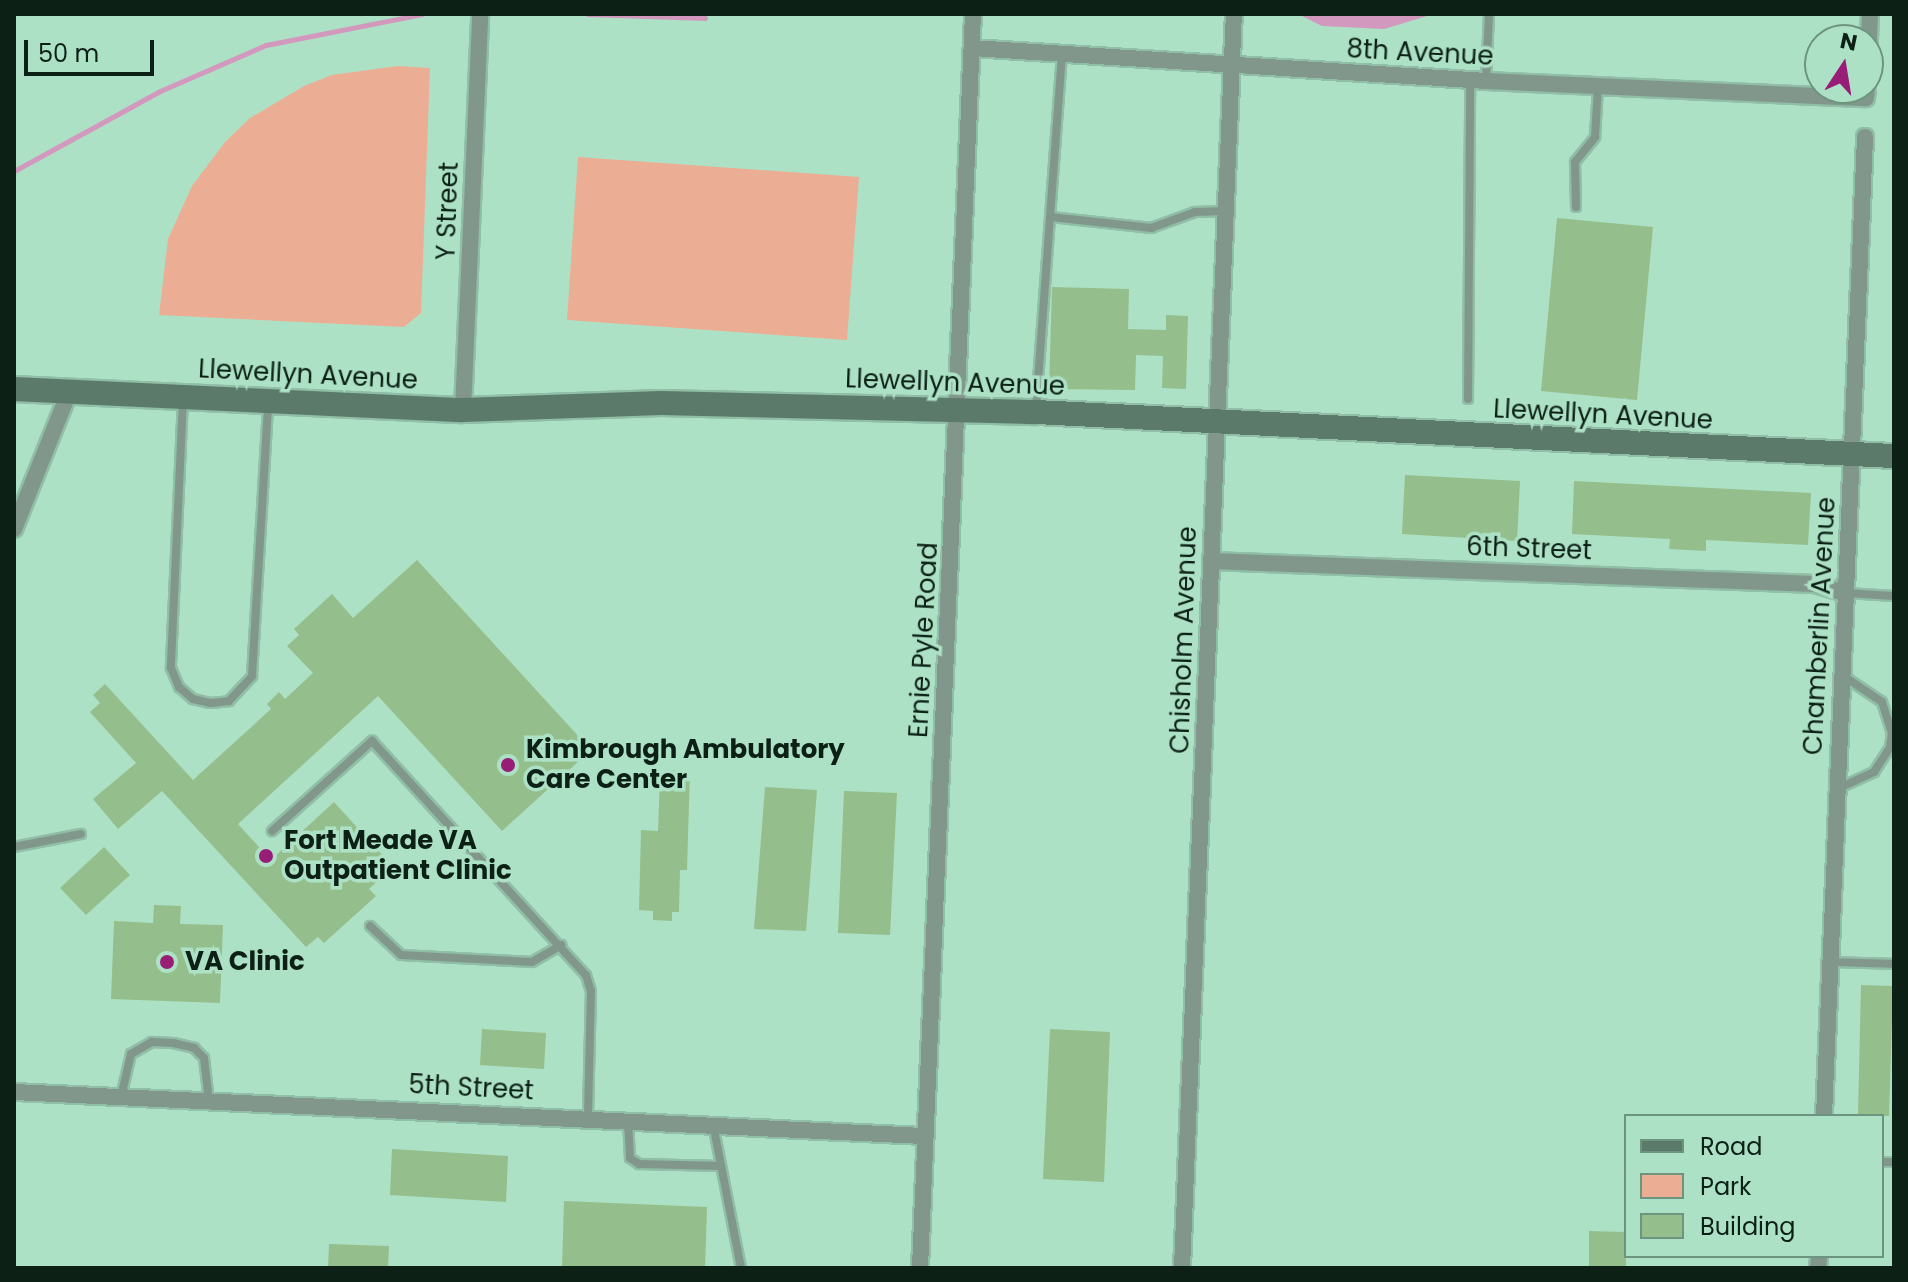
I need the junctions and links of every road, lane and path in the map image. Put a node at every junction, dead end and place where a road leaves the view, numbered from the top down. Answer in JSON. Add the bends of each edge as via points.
{"nodes":[{"id":1,"x":480,"y":14,"type":"edge"},
{"id":2,"x":973,"y":14,"type":"edge"},
{"id":3,"x":1234,"y":14,"type":"edge"},
{"id":4,"x":1489,"y":14,"type":"edge"},
{"id":5,"x":972,"y":48,"type":"junction"},
{"id":6,"x":1062,"y":55,"type":"junction"},
{"id":7,"x":1232,"y":67,"type":"junction"},
{"id":8,"x":1478,"y":81,"type":"junction"},
{"id":9,"x":1598,"y":86,"type":"junction"},
{"id":10,"x":1804,"y":91,"type":"edge"},
{"id":11,"x":1865,"y":137,"type":"dead end"},
{"id":12,"x":1576,"y":207,"type":"dead end"},
{"id":13,"x":1226,"y":211,"type":"junction"},
{"id":14,"x":1051,"y":217,"type":"junction"},
{"id":15,"x":14,"y":389,"type":"edge"},
{"id":16,"x":69,"y":392,"type":"junction"},
{"id":17,"x":183,"y":398,"type":"junction"},
{"id":18,"x":1468,"y":399,"type":"dead end"},
{"id":19,"x":268,"y":403,"type":"junction"},
{"id":20,"x":463,"y":410,"type":"junction"},
{"id":21,"x":958,"y":411,"type":"junction"},
{"id":22,"x":1036,"y":412,"type":"junction"},
{"id":23,"x":1218,"y":424,"type":"junction"},
{"id":24,"x":1852,"y":455,"type":"junction"},
{"id":25,"x":1894,"y":456,"type":"edge"},
{"id":26,"x":14,"y":529,"type":"edge"},
{"id":27,"x":1211,"y":561,"type":"junction"},
{"id":28,"x":1845,"y":593,"type":"junction"},
{"id":29,"x":1894,"y":596,"type":"edge"},
{"id":30,"x":1841,"y":674,"type":"junction"},
{"id":31,"x":1837,"y":790,"type":"junction"},
{"id":32,"x":272,"y":831,"type":"dead end"},
{"id":33,"x":81,"y":834,"type":"dead end"},
{"id":34,"x":14,"y":847,"type":"edge"},
{"id":35,"x":370,"y":926,"type":"dead end"},
{"id":36,"x":561,"y":945,"type":"junction"},
{"id":37,"x":1830,"y":962,"type":"junction"},
{"id":38,"x":1894,"y":964,"type":"edge"},
{"id":39,"x":14,"y":1092,"type":"edge"},
{"id":40,"x":121,"y":1097,"type":"junction"},
{"id":41,"x":209,"y":1101,"type":"junction"},
{"id":42,"x":1824,"y":1114,"type":"edge"},
{"id":43,"x":588,"y":1117,"type":"junction"},
{"id":44,"x":628,"y":1120,"type":"junction"},
{"id":45,"x":713,"y":1124,"type":"junction"},
{"id":46,"x":925,"y":1136,"type":"junction"},
{"id":47,"x":721,"y":1166,"type":"junction"},
{"id":48,"x":741,"y":1268,"type":"edge"},
{"id":49,"x":920,"y":1268,"type":"edge"},
{"id":50,"x":1182,"y":1268,"type":"edge"}],
"edges":[{"from":1,"to":20,"type":"street","name":"Y Street"},
{"from":2,"to":5,"type":"street","name":"Ernie Pyle Road"},
{"from":3,"to":7,"type":"street","name":"Chisholm Avenue"},
{"from":4,"to":8,"type":"lane"},
{"from":5,"to":6,"type":"street","name":"8th Avenue"},
{"from":5,"to":21,"type":"street","name":"Ernie Pyle Road"},
{"from":6,"to":7,"type":"street","name":"8th Avenue"},
{"from":6,"to":14,"type":"lane"},
{"from":7,"to":8,"type":"street","name":"8th Avenue"},
{"from":7,"to":13,"type":"street","name":"Chisholm Avenue"},
{"from":8,"to":9,"type":"street","name":"8th Avenue"},
{"from":8,"to":18,"type":"lane"},
{"from":9,"to":10,"type":"street","name":"8th Avenue"},
{"from":9,"to":12,"type":"lane","via":[[1595,137],[1575,162]]},
{"from":11,"to":24,"type":"street","name":"Chamberlin Avenue"},
{"from":13,"to":14,"type":"lane","via":[[1195,212],[1151,228]]},
{"from":13,"to":23,"type":"street","name":"Chisholm Avenue"},
{"from":14,"to":22,"type":"lane"},
{"from":15,"to":16,"type":"street","name":"Llewellyn Avenue"},
{"from":16,"to":17,"type":"street","name":"Llewellyn Avenue"},
{"from":16,"to":26,"type":"street"},
{"from":17,"to":19,"type":"street","name":"Llewellyn Avenue"},
{"from":17,"to":19,"type":"lane","via":[[171,668],[179,687],[193,699],[211,703],[229,701],[252,676]]},
{"from":19,"to":20,"type":"street","name":"Llewellyn Avenue"},
{"from":20,"to":21,"type":"street","name":"Llewellyn Avenue","via":[[675,403]]},
{"from":21,"to":22,"type":"street","name":"Llewellyn Avenue"},
{"from":21,"to":46,"type":"street","name":"Ernie Pyle Road"},
{"from":22,"to":23,"type":"street","name":"Llewellyn Avenue"},
{"from":23,"to":24,"type":"street","name":"Llewellyn Avenue"},
{"from":23,"to":27,"type":"street","name":"Chisholm Avenue"},
{"from":24,"to":25,"type":"street","name":"Llewellyn Avenue"},
{"from":24,"to":28,"type":"street","name":"Chamberlin Avenue"},
{"from":27,"to":28,"type":"street","name":"6th Street","via":[[1815,584]]},
{"from":27,"to":50,"type":"street","name":"Chisholm Avenue"},
{"from":28,"to":29,"type":"lane"},
{"from":28,"to":30,"type":"street","name":"Chamberlin Avenue"},
{"from":30,"to":31,"type":"street","name":"Chamberlin Avenue"},
{"from":30,"to":31,"type":"lane","via":[[1882,702],[1892,733],[1890,747],[1874,772]]},
{"from":31,"to":37,"type":"street","name":"Chamberlin Avenue"},
{"from":32,"to":36,"type":"lane","via":[[372,741]]},
{"from":33,"to":34,"type":"lane"},
{"from":35,"to":36,"type":"lane","via":[[401,955],[532,962]]},
{"from":36,"to":43,"type":"lane","via":[[586,975],[591,991]]},
{"from":37,"to":38,"type":"lane"},
{"from":37,"to":42,"type":"street","name":"Chamberlin Avenue"},
{"from":39,"to":40,"type":"street","name":"5th Street"},
{"from":40,"to":41,"type":"street","name":"5th Street"},
{"from":40,"to":41,"type":"lane","via":[[131,1054],[152,1042],[194,1048],[204,1058]]},
{"from":41,"to":43,"type":"street","name":"5th Street"},
{"from":43,"to":44,"type":"street","name":"5th Street"},
{"from":44,"to":45,"type":"street","name":"5th Street"},
{"from":44,"to":47,"type":"lane","via":[[630,1158],[639,1164]]},
{"from":45,"to":46,"type":"street","name":"5th Street"},
{"from":45,"to":47,"type":"lane"},
{"from":46,"to":49,"type":"street","name":"Ernie Pyle Road"},
{"from":47,"to":48,"type":"lane"}]}
